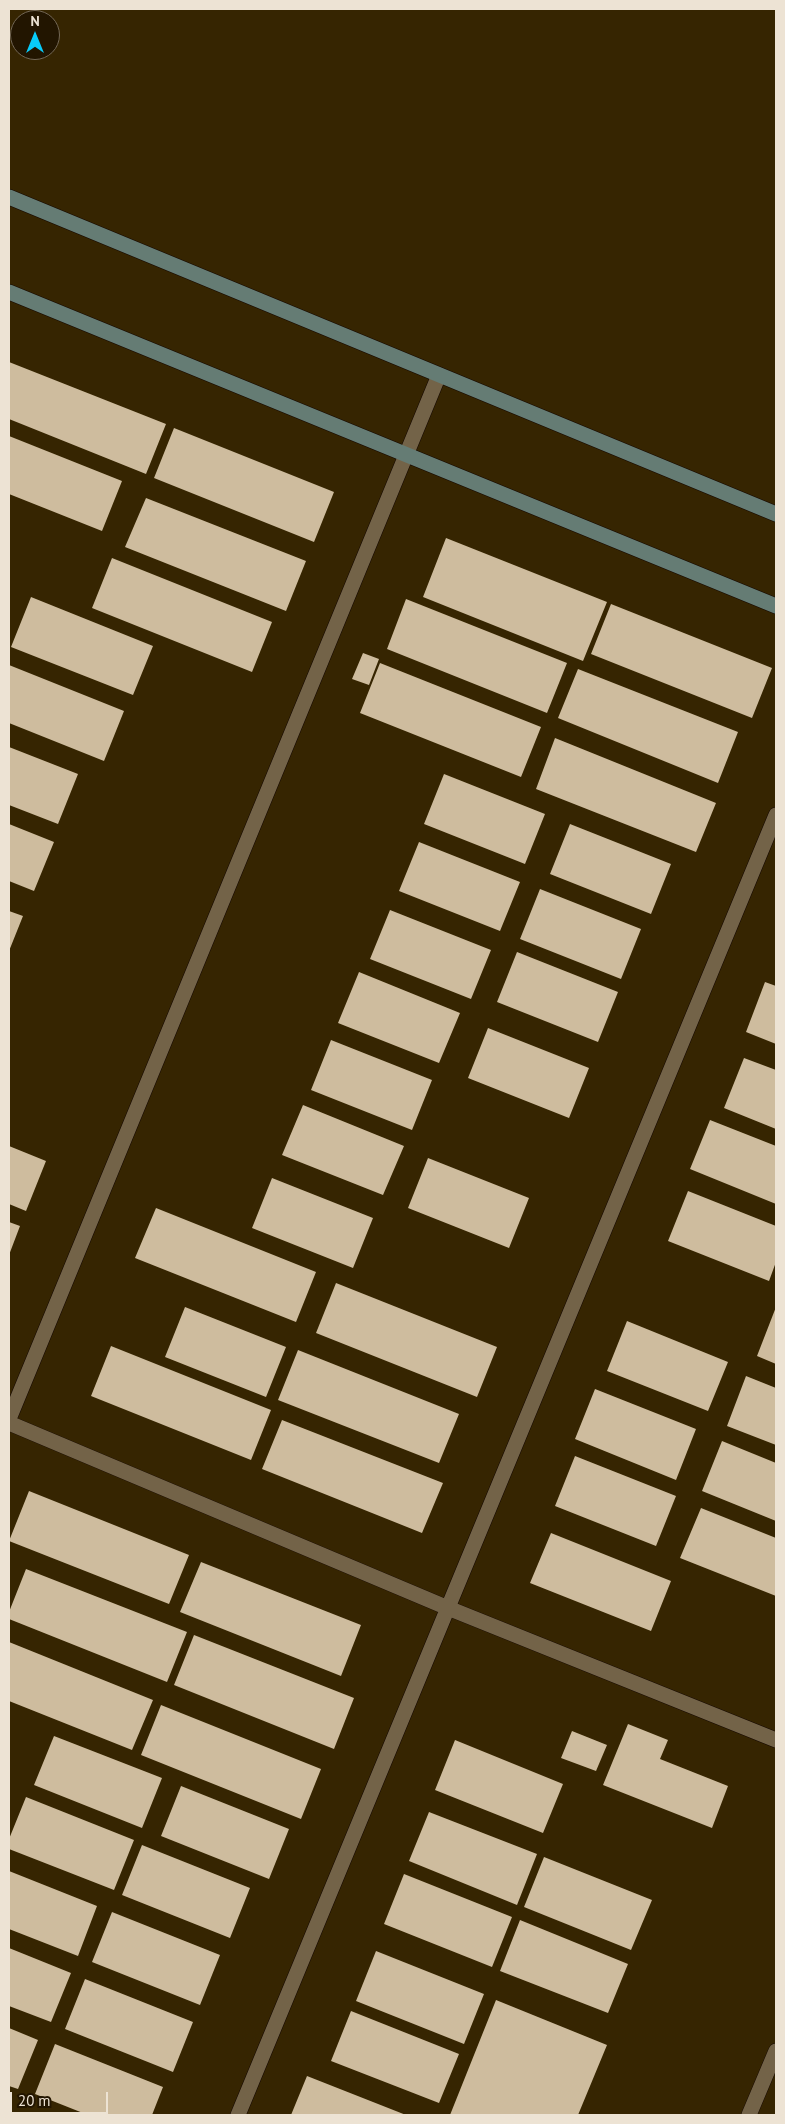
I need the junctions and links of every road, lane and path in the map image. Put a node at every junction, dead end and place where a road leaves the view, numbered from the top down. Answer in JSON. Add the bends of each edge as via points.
{"nodes":[{"id":1,"x":9,"y":197,"type":"edge"},
{"id":2,"x":9,"y":292,"type":"edge"},
{"id":3,"x":440,"y":375,"type":"junction"},
{"id":4,"x":407,"y":454,"type":"junction"},
{"id":5,"x":776,"y":514,"type":"edge"},
{"id":6,"x":776,"y":606,"type":"edge"},
{"id":7,"x":776,"y":815,"type":"edge"},
{"id":8,"x":9,"y":1419,"type":"edge"},
{"id":9,"x":9,"y":1423,"type":"edge"},
{"id":10,"x":448,"y":1608,"type":"junction"},
{"id":11,"x":776,"y":1740,"type":"edge"},
{"id":12,"x":776,"y":2051,"type":"edge"},
{"id":13,"x":238,"y":2115,"type":"edge"},
{"id":14,"x":749,"y":2115,"type":"edge"}],
"edges":[{"from":1,"to":3,"type":"street"},
{"from":2,"to":4,"type":"street"},
{"from":3,"to":4,"type":"lane"},
{"from":3,"to":5,"type":"street"},
{"from":4,"to":6,"type":"street"},
{"from":4,"to":8,"type":"lane"},
{"from":7,"to":10,"type":"lane"},
{"from":9,"to":10,"type":"lane"},
{"from":10,"to":11,"type":"lane"},
{"from":10,"to":13,"type":"lane"},
{"from":12,"to":14,"type":"lane"}]}
